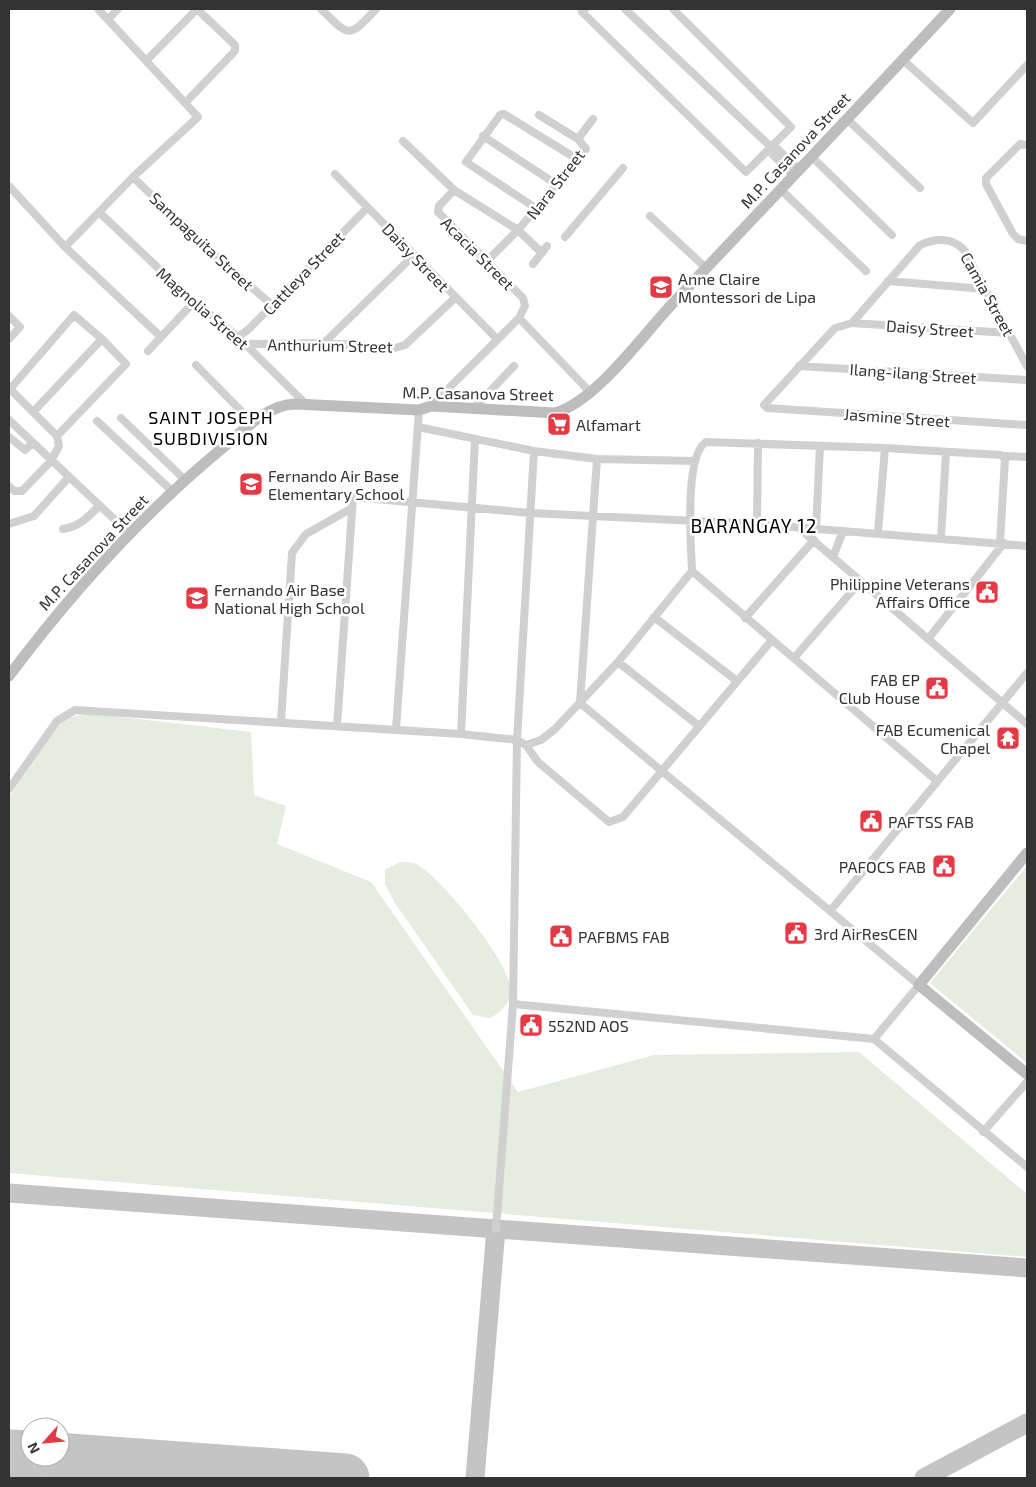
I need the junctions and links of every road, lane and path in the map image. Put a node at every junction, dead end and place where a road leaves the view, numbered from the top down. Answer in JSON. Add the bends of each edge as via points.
{"nodes":[{"id":1,"x":98,"y":9,"type":"edge"},
{"id":2,"x":118,"y":9,"type":"edge"},
{"id":3,"x":321,"y":9,"type":"edge"},
{"id":4,"x":376,"y":9,"type":"edge"},
{"id":5,"x":585,"y":9,"type":"edge"},
{"id":6,"x":625,"y":9,"type":"edge"},
{"id":7,"x":673,"y":9,"type":"edge"},
{"id":8,"x":950,"y":9,"type":"edge"},
{"id":9,"x":108,"y":19,"type":"junction"},
{"id":10,"x":147,"y":60,"type":"junction"},
{"id":11,"x":902,"y":60,"type":"junction"},
{"id":12,"x":1027,"y":65,"type":"edge"},
{"id":13,"x":186,"y":102,"type":"junction"},
{"id":14,"x":539,"y":115,"type":"dead end"},
{"id":15,"x":593,"y":119,"type":"dead end"},
{"id":16,"x":847,"y":119,"type":"junction"},
{"id":17,"x":483,"y":136,"type":"junction"},
{"id":18,"x":578,"y":139,"type":"junction"},
{"id":19,"x":403,"y":141,"type":"dead end"},
{"id":20,"x":1027,"y":145,"type":"edge"},
{"id":21,"x":771,"y":148,"type":"junction"},
{"id":22,"x":811,"y":156,"type":"junction"},
{"id":23,"x":578,"y":159,"type":"junction"},
{"id":24,"x":623,"y":168,"type":"dead end"},
{"id":25,"x":796,"y":172,"type":"junction"},
{"id":26,"x":335,"y":174,"type":"dead end"},
{"id":27,"x":133,"y":177,"type":"junction"},
{"id":28,"x":556,"y":184,"type":"junction"},
{"id":29,"x":9,"y":186,"type":"edge"},
{"id":30,"x":920,"y":188,"type":"dead end"},
{"id":31,"x":780,"y":189,"type":"junction"},
{"id":32,"x":454,"y":190,"type":"junction"},
{"id":33,"x":367,"y":208,"type":"junction"},
{"id":34,"x":537,"y":209,"type":"junction"},
{"id":35,"x":99,"y":212,"type":"junction"},
{"id":36,"x":650,"y":216,"type":"dead end"},
{"id":37,"x":518,"y":230,"type":"junction"},
{"id":38,"x":892,"y":235,"type":"dead end"},
{"id":39,"x":565,"y":237,"type":"dead end"},
{"id":40,"x":1027,"y":241,"type":"edge"},
{"id":41,"x":64,"y":247,"type":"junction"},
{"id":42,"x":414,"y":255,"type":"junction"},
{"id":43,"x":487,"y":261,"type":"junction"},
{"id":44,"x":533,"y":264,"type":"dead end"},
{"id":45,"x":706,"y":268,"type":"junction"},
{"id":46,"x":866,"y":271,"type":"dead end"},
{"id":47,"x":888,"y":281,"type":"junction"},
{"id":48,"x":985,"y":289,"type":"junction"},
{"id":49,"x":456,"y":298,"type":"junction"},
{"id":50,"x":194,"y":302,"type":"junction"},
{"id":51,"x":272,"y":305,"type":"junction"},
{"id":52,"x":9,"y":316,"type":"edge"},
{"id":53,"x":519,"y":318,"type":"junction"},
{"id":54,"x":852,"y":323,"type":"junction"},
{"id":55,"x":1009,"y":333,"type":"junction"},
{"id":56,"x":161,"y":337,"type":"junction"},
{"id":57,"x":238,"y":337,"type":"junction"},
{"id":58,"x":9,"y":339,"type":"edge"},
{"id":59,"x":102,"y":339,"type":"junction"},
{"id":60,"x":497,"y":340,"type":"junction"},
{"id":61,"x":324,"y":343,"type":"junction"},
{"id":62,"x":245,"y":344,"type":"junction"},
{"id":63,"x":148,"y":351,"type":"dead end"},
{"id":64,"x":196,"y":365,"type":"dead end"},
{"id":65,"x":514,"y":366,"type":"dead end"},
{"id":66,"x":799,"y":366,"type":"junction"},
{"id":67,"x":1027,"y":366,"type":"edge"},
{"id":68,"x":1027,"y":380,"type":"edge"},
{"id":69,"x":591,"y":393,"type":"junction"},
{"id":70,"x":307,"y":405,"type":"junction"},
{"id":71,"x":431,"y":406,"type":"junction"},
{"id":72,"x":473,"y":409,"type":"junction"},
{"id":73,"x":419,"y":410,"type":"junction"},
{"id":74,"x":33,"y":412,"type":"junction"},
{"id":75,"x":121,"y":418,"type":"dead end"},
{"id":76,"x":9,"y":420,"type":"edge"},
{"id":77,"x":97,"y":421,"type":"dead end"},
{"id":78,"x":253,"y":423,"type":"junction"},
{"id":79,"x":1027,"y":425,"type":"edge"},
{"id":80,"x":418,"y":427,"type":"junction"},
{"id":81,"x":57,"y":436,"type":"junction"},
{"id":82,"x":9,"y":438,"type":"edge"},
{"id":83,"x":475,"y":440,"type":"junction"},
{"id":84,"x":33,"y":443,"type":"junction"},
{"id":85,"x":758,"y":443,"type":"junction"},
{"id":86,"x":820,"y":446,"type":"junction"},
{"id":87,"x":885,"y":448,"type":"junction"},
{"id":88,"x":534,"y":451,"type":"junction"},
{"id":89,"x":946,"y":452,"type":"junction"},
{"id":90,"x":1004,"y":456,"type":"junction"},
{"id":91,"x":1027,"y":457,"type":"edge"},
{"id":92,"x":597,"y":459,"type":"junction"},
{"id":93,"x":51,"y":461,"type":"junction"},
{"id":94,"x":694,"y":461,"type":"junction"},
{"id":95,"x":68,"y":478,"type":"junction"},
{"id":96,"x":184,"y":479,"type":"junction"},
{"id":97,"x":9,"y":486,"type":"edge"},
{"id":98,"x":172,"y":491,"type":"junction"},
{"id":99,"x":413,"y":503,"type":"junction"},
{"id":100,"x":99,"y":506,"type":"junction"},
{"id":101,"x":352,"y":508,"type":"junction"},
{"id":102,"x":473,"y":508,"type":"junction"},
{"id":103,"x":531,"y":513,"type":"junction"},
{"id":104,"x":592,"y":517,"type":"junction"},
{"id":105,"x":690,"y":522,"type":"junction"},
{"id":106,"x":9,"y":524,"type":"edge"},
{"id":107,"x":756,"y":524,"type":"junction"},
{"id":108,"x":63,"y":529,"type":"dead end"},
{"id":109,"x":800,"y":529,"type":"junction"},
{"id":110,"x":816,"y":530,"type":"junction"},
{"id":111,"x":843,"y":531,"type":"junction"},
{"id":112,"x":878,"y":532,"type":"junction"},
{"id":113,"x":130,"y":534,"type":"junction"},
{"id":114,"x":941,"y":538,"type":"junction"},
{"id":115,"x":814,"y":540,"type":"junction"},
{"id":116,"x":1002,"y":542,"type":"junction"},
{"id":117,"x":1027,"y":546,"type":"edge"},
{"id":118,"x":833,"y":557,"type":"junction"},
{"id":119,"x":692,"y":571,"type":"junction"},
{"id":120,"x":860,"y":582,"type":"junction"},
{"id":121,"x":654,"y":617,"type":"junction"},
{"id":122,"x":745,"y":618,"type":"junction"},
{"id":123,"x":928,"y":638,"type":"junction"},
{"id":124,"x":772,"y":640,"type":"junction"},
{"id":125,"x":794,"y":658,"type":"junction"},
{"id":126,"x":618,"y":662,"type":"junction"},
{"id":127,"x":1027,"y":673,"type":"edge"},
{"id":128,"x":9,"y":676,"type":"edge"},
{"id":129,"x":737,"y":681,"type":"junction"},
{"id":130,"x":1002,"y":702,"type":"junction"},
{"id":131,"x":580,"y":703,"type":"junction"},
{"id":132,"x":281,"y":722,"type":"junction"},
{"id":133,"x":1027,"y":724,"type":"edge"},
{"id":134,"x":337,"y":726,"type":"junction"},
{"id":135,"x":698,"y":726,"type":"junction"},
{"id":136,"x":396,"y":730,"type":"junction"},
{"id":137,"x":461,"y":734,"type":"junction"},
{"id":138,"x":517,"y":740,"type":"junction"},
{"id":139,"x":526,"y":745,"type":"junction"},
{"id":140,"x":661,"y":770,"type":"junction"},
{"id":141,"x":937,"y":781,"type":"junction"},
{"id":142,"x":9,"y":789,"type":"edge"},
{"id":143,"x":1027,"y":853,"type":"edge"},
{"id":144,"x":831,"y":910,"type":"junction"},
{"id":145,"x":919,"y":984,"type":"junction"},
{"id":146,"x":513,"y":1004,"type":"junction"},
{"id":147,"x":874,"y":1039,"type":"junction"},
{"id":148,"x":1027,"y":1074,"type":"edge"},
{"id":149,"x":1027,"y":1082,"type":"edge"},
{"id":150,"x":983,"y":1132,"type":"junction"},
{"id":151,"x":1027,"y":1167,"type":"edge"},
{"id":152,"x":496,"y":1229,"type":"dead end"}],
"edges":[{"from":1,"to":9,"type":"street"},
{"from":2,"to":9,"type":"street"},
{"from":3,"to":4,"type":"street","via":[[344,31],[350,32]]},
{"from":5,"to":21,"type":"street","via":[[582,12],[746,172]]},
{"from":6,"to":21,"type":"street"},
{"from":7,"to":21,"type":"street","via":[[791,127]]},
{"from":8,"to":11,"type":"street","name":"M.P. Casanova Street"},
{"from":9,"to":10,"type":"street"},
{"from":10,"to":13,"type":"street"},
{"from":10,"to":13,"type":"street","via":[[197,9],[235,44],[235,51]]},
{"from":11,"to":12,"type":"street","via":[[973,123]]},
{"from":11,"to":16,"type":"street","name":"M.P. Casanova Street"},
{"from":13,"to":27,"type":"street","via":[[196,114],[196,120]]},
{"from":14,"to":18,"type":"street","name":"Nara Street"},
{"from":15,"to":18,"type":"street"},
{"from":16,"to":22,"type":"street","name":"M.P. Casanova Street"},
{"from":16,"to":30,"type":"street"},
{"from":17,"to":23,"type":"street","via":[[502,114]]},
{"from":17,"to":28,"type":"street"},
{"from":17,"to":34,"type":"street","via":[[466,162]]},
{"from":18,"to":23,"type":"street","name":"Nara Street","via":[[586,149]]},
{"from":19,"to":32,"type":"street"},
{"from":20,"to":40,"type":"street","via":[[1020,144],[986,178],[986,184],[1013,234]]},
{"from":21,"to":25,"type":"street"},
{"from":22,"to":25,"type":"street","name":"M.P. Casanova Street"},
{"from":22,"to":38,"type":"street"},
{"from":23,"to":28,"type":"street","name":"Nara Street"},
{"from":24,"to":39,"type":"street"},
{"from":25,"to":31,"type":"street","name":"M.P. Casanova Street"},
{"from":26,"to":33,"type":"street","name":"Daisy Street"},
{"from":27,"to":35,"type":"street"},
{"from":27,"to":51,"type":"street","name":"Sampaguita Street"},
{"from":28,"to":34,"type":"street","name":"Nara Street"},
{"from":29,"to":41,"type":"street"},
{"from":31,"to":45,"type":"street","name":"M.P. Casanova Street"},
{"from":31,"to":46,"type":"street"},
{"from":32,"to":37,"type":"street"},
{"from":32,"to":43,"type":"street","name":"Acacia Street","via":[[437,209],[438,212]]},
{"from":33,"to":42,"type":"street","name":"Daisy Street"},
{"from":33,"to":51,"type":"street","name":"Cattleya Street"},
{"from":34,"to":37,"type":"street","name":"Nara Street"},
{"from":35,"to":41,"type":"street"},
{"from":35,"to":50,"type":"street","name":"Magnolia Street"},
{"from":36,"to":45,"type":"street"},
{"from":37,"to":43,"type":"street","name":"Nara Street"},
{"from":37,"to":44,"type":"street","via":[[545,249]]},
{"from":41,"to":56,"type":"street"},
{"from":42,"to":49,"type":"street","name":"Daisy Street"},
{"from":42,"to":61,"type":"street"},
{"from":43,"to":53,"type":"street","name":"Acacia Street","via":[[523,298],[525,306]]},
{"from":45,"to":69,"type":"street","name":"M.P. Casanova Street"},
{"from":47,"to":48,"type":"street"},
{"from":47,"to":48,"type":"street","name":"Camia Street","via":[[920,245],[930,240],[949,240],[964,250]]},
{"from":47,"to":54,"type":"street","name":"Camia Street"},
{"from":48,"to":55,"type":"street","name":"Camia Street"},
{"from":49,"to":60,"type":"street","name":"Daisy Street"},
{"from":49,"to":61,"type":"street","name":"Anthurium Street","via":[[405,345],[395,348]]},
{"from":50,"to":56,"type":"street"},
{"from":50,"to":57,"type":"street","name":"Magnolia Street"},
{"from":51,"to":57,"type":"street","name":"Cattleya Street"},
{"from":52,"to":58,"type":"street","via":[[20,327]]},
{"from":53,"to":60,"type":"street"},
{"from":53,"to":69,"type":"street"},
{"from":54,"to":55,"type":"street","name":"Daisy Street"},
{"from":54,"to":66,"type":"street","via":[[835,328]]},
{"from":55,"to":67,"type":"street","name":"Camia Street"},
{"from":56,"to":63,"type":"street"},
{"from":57,"to":62,"type":"street","name":"Magnolia Street"},
{"from":59,"to":74,"type":"street"},
{"from":59,"to":74,"type":"street","via":[[73,316],[10,389]]},
{"from":59,"to":81,"type":"street","via":[[126,364]]},
{"from":60,"to":71,"type":"street"},
{"from":61,"to":62,"type":"street","name":"Anthurium Street"},
{"from":62,"to":70,"type":"street","name":"Magnolia Street"},
{"from":64,"to":78,"type":"street"},
{"from":65,"to":72,"type":"street"},
{"from":66,"to":68,"type":"street","name":"Ilang-ilang Street"},
{"from":66,"to":79,"type":"street","name":"Jasmine Street","via":[[764,402],[767,408]]},
{"from":69,"to":72,"type":"street","name":"M.P. Casanova Street","via":[[565,410],[555,412]]},
{"from":70,"to":73,"type":"street","name":"M.P. Casanova Street"},
{"from":70,"to":78,"type":"street","name":"M.P. Casanova Street","via":[[284,404]]},
{"from":71,"to":72,"type":"street","name":"M.P. Casanova Street"},
{"from":71,"to":73,"type":"street","name":"M.P. Casanova Street"},
{"from":73,"to":80,"type":"street"},
{"from":74,"to":81,"type":"street"},
{"from":75,"to":96,"type":"street"},
{"from":76,"to":84,"type":"street"},
{"from":77,"to":98,"type":"street"},
{"from":78,"to":96,"type":"street","name":"M.P. Casanova Street"},
{"from":80,"to":83,"type":"street"},
{"from":80,"to":99,"type":"street"},
{"from":81,"to":93,"type":"street","via":[[59,446]]},
{"from":82,"to":84,"type":"street","via":[[25,450]]},
{"from":83,"to":88,"type":"street"},
{"from":83,"to":102,"type":"street"},
{"from":84,"to":93,"type":"street"},
{"from":85,"to":86,"type":"street"},
{"from":85,"to":94,"type":"street","via":[[706,442]]},
{"from":85,"to":107,"type":"street"},
{"from":86,"to":87,"type":"street"},
{"from":86,"to":110,"type":"street"},
{"from":87,"to":89,"type":"street"},
{"from":87,"to":112,"type":"street"},
{"from":88,"to":92,"type":"street"},
{"from":88,"to":103,"type":"street"},
{"from":89,"to":90,"type":"street"},
{"from":89,"to":114,"type":"street"},
{"from":90,"to":91,"type":"street"},
{"from":90,"to":116,"type":"street"},
{"from":92,"to":94,"type":"street"},
{"from":92,"to":104,"type":"street"},
{"from":93,"to":95,"type":"street"},
{"from":93,"to":97,"type":"street","via":[[22,491],[14,491]]},
{"from":94,"to":105,"type":"street"},
{"from":95,"to":100,"type":"street"},
{"from":95,"to":106,"type":"street","via":[[34,516]]},
{"from":96,"to":98,"type":"street","name":"M.P. Casanova Street"},
{"from":98,"to":113,"type":"street","name":"M.P. Casanova Street"},
{"from":99,"to":101,"type":"street","via":[[353,497]]},
{"from":99,"to":102,"type":"street"},
{"from":99,"to":136,"type":"street"},
{"from":100,"to":108,"type":"street","via":[[83,522]]},
{"from":100,"to":113,"type":"street"},
{"from":101,"to":132,"type":"street","via":[[306,534],[292,553]]},
{"from":101,"to":134,"type":"street"},
{"from":102,"to":103,"type":"street"},
{"from":102,"to":137,"type":"street"},
{"from":103,"to":104,"type":"street"},
{"from":103,"to":138,"type":"street"},
{"from":104,"to":105,"type":"street"},
{"from":104,"to":131,"type":"street"},
{"from":105,"to":107,"type":"street"},
{"from":105,"to":119,"type":"street"},
{"from":107,"to":109,"type":"street"},
{"from":109,"to":110,"type":"street"},
{"from":109,"to":115,"type":"street"},
{"from":110,"to":111,"type":"street"},
{"from":111,"to":112,"type":"street"},
{"from":111,"to":118,"type":"street"},
{"from":112,"to":114,"type":"street"},
{"from":113,"to":128,"type":"street","name":"M.P. Casanova Street","via":[[79,588]]},
{"from":114,"to":116,"type":"street"},
{"from":115,"to":118,"type":"street"},
{"from":115,"to":122,"type":"street"},
{"from":116,"to":117,"type":"street"},
{"from":116,"to":123,"type":"street"},
{"from":118,"to":120,"type":"street"},
{"from":119,"to":121,"type":"street"},
{"from":119,"to":122,"type":"street"},
{"from":120,"to":123,"type":"street"},
{"from":120,"to":125,"type":"street"},
{"from":121,"to":126,"type":"street"},
{"from":121,"to":129,"type":"street"},
{"from":122,"to":124,"type":"street"},
{"from":123,"to":130,"type":"street"},
{"from":124,"to":125,"type":"street"},
{"from":124,"to":129,"type":"street"},
{"from":125,"to":141,"type":"street"},
{"from":126,"to":131,"type":"street"},
{"from":126,"to":135,"type":"street"},
{"from":127,"to":130,"type":"street"},
{"from":129,"to":135,"type":"street"},
{"from":130,"to":133,"type":"street"},
{"from":130,"to":141,"type":"street"},
{"from":131,"to":139,"type":"street","via":[[541,740]]},
{"from":131,"to":140,"type":"street"},
{"from":132,"to":134,"type":"street"},
{"from":132,"to":142,"type":"street","via":[[75,710],[58,721]]},
{"from":134,"to":136,"type":"street"},
{"from":135,"to":140,"type":"street"},
{"from":136,"to":137,"type":"street"},
{"from":137,"to":138,"type":"street"},
{"from":138,"to":139,"type":"street"},
{"from":138,"to":146,"type":"street"},
{"from":139,"to":140,"type":"street","via":[[538,762],[609,822],[623,817]]},
{"from":140,"to":144,"type":"street"},
{"from":141,"to":144,"type":"street"},
{"from":143,"to":145,"type":"street"},
{"from":144,"to":145,"type":"street"},
{"from":145,"to":147,"type":"street"},
{"from":145,"to":148,"type":"street"},
{"from":146,"to":147,"type":"street"},
{"from":146,"to":152,"type":"street"},
{"from":147,"to":150,"type":"street"},
{"from":149,"to":150,"type":"street"},
{"from":150,"to":151,"type":"street"}]}
